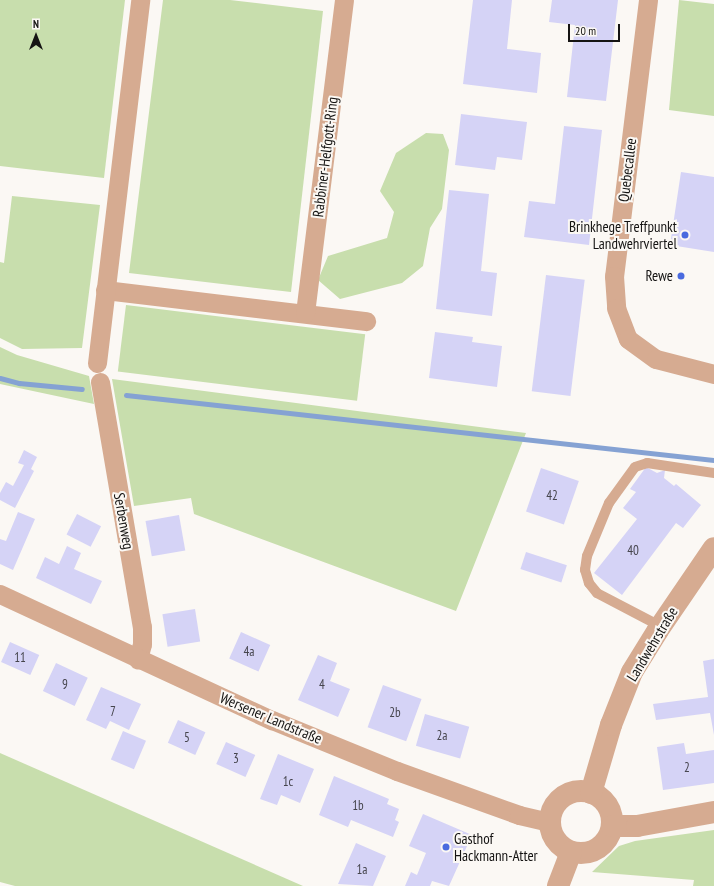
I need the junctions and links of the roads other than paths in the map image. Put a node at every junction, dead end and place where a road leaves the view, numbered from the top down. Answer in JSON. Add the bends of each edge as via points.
{"nodes":[{"id":1,"x":140,"y":0,"type":"edge"},
{"id":2,"x":344,"y":0,"type":"edge"},
{"id":3,"x":648,"y":0,"type":"edge"},
{"id":4,"x":105,"y":290,"type":"junction"},
{"id":5,"x":305,"y":313,"type":"junction"},
{"id":6,"x":366,"y":321,"type":"dead end"},
{"id":7,"x":97,"y":363,"type":"dead end"},
{"id":8,"x":714,"y":374,"type":"edge"},
{"id":9,"x":100,"y":382,"type":"dead end"},
{"id":10,"x":714,"y":473,"type":"edge"},
{"id":11,"x":714,"y":548,"type":"edge"},
{"id":12,"x":0,"y":594,"type":"edge"},
{"id":13,"x":660,"y":626,"type":"junction"},
{"id":14,"x":138,"y":659,"type":"junction"},
{"id":15,"x":591,"y":793,"type":"junction"},
{"id":16,"x":714,"y":812,"type":"edge"},
{"id":17,"x":550,"y":822,"type":"junction"},
{"id":18,"x":612,"y":826,"type":"junction"},
{"id":19,"x":571,"y":852,"type":"junction"},
{"id":20,"x":558,"y":886,"type":"edge"}],
"edges":[{"from":1,"to":4,"type":"street"},
{"from":2,"to":5,"type":"street","name":"Rabbiner-Helfgott-Ring"},
{"from":3,"to":8,"type":"street","name":"Quebecallee","via":[[614,276],[616,308],[628,339],[656,359]]},
{"from":4,"to":5,"type":"street"},
{"from":4,"to":7,"type":"street"},
{"from":5,"to":6,"type":"street"},
{"from":9,"to":14,"type":"street","name":"Serbenweg","via":[[142,627],[142,644]]},
{"from":10,"to":13,"type":"lane","via":[[647,462],[635,467],[609,503],[587,556],[585,570],[589,583],[597,593]]},
{"from":11,"to":13,"type":"street","name":"Landwehrstraße"},
{"from":12,"to":14,"type":"street","name":"Wersener Landstraße"},
{"from":13,"to":15,"type":"street","name":"Landwehrstraße","via":[[632,672],[611,725]]},
{"from":14,"to":17,"type":"street","name":"Wersener Landstraße","via":[[272,720],[397,771],[519,815]]},
{"from":15,"to":17,"type":"street","via":[[581,792],[563,797],[552,812]]},
{"from":15,"to":18,"type":"street","via":[[605,803]]},
{"from":16,"to":18,"type":"street","via":[[637,826]]},
{"from":17,"to":19,"type":"street","via":[[558,843]]},
{"from":18,"to":19,"type":"street","via":[[598,848],[589,852]]},
{"from":19,"to":20,"type":"street"}]}
